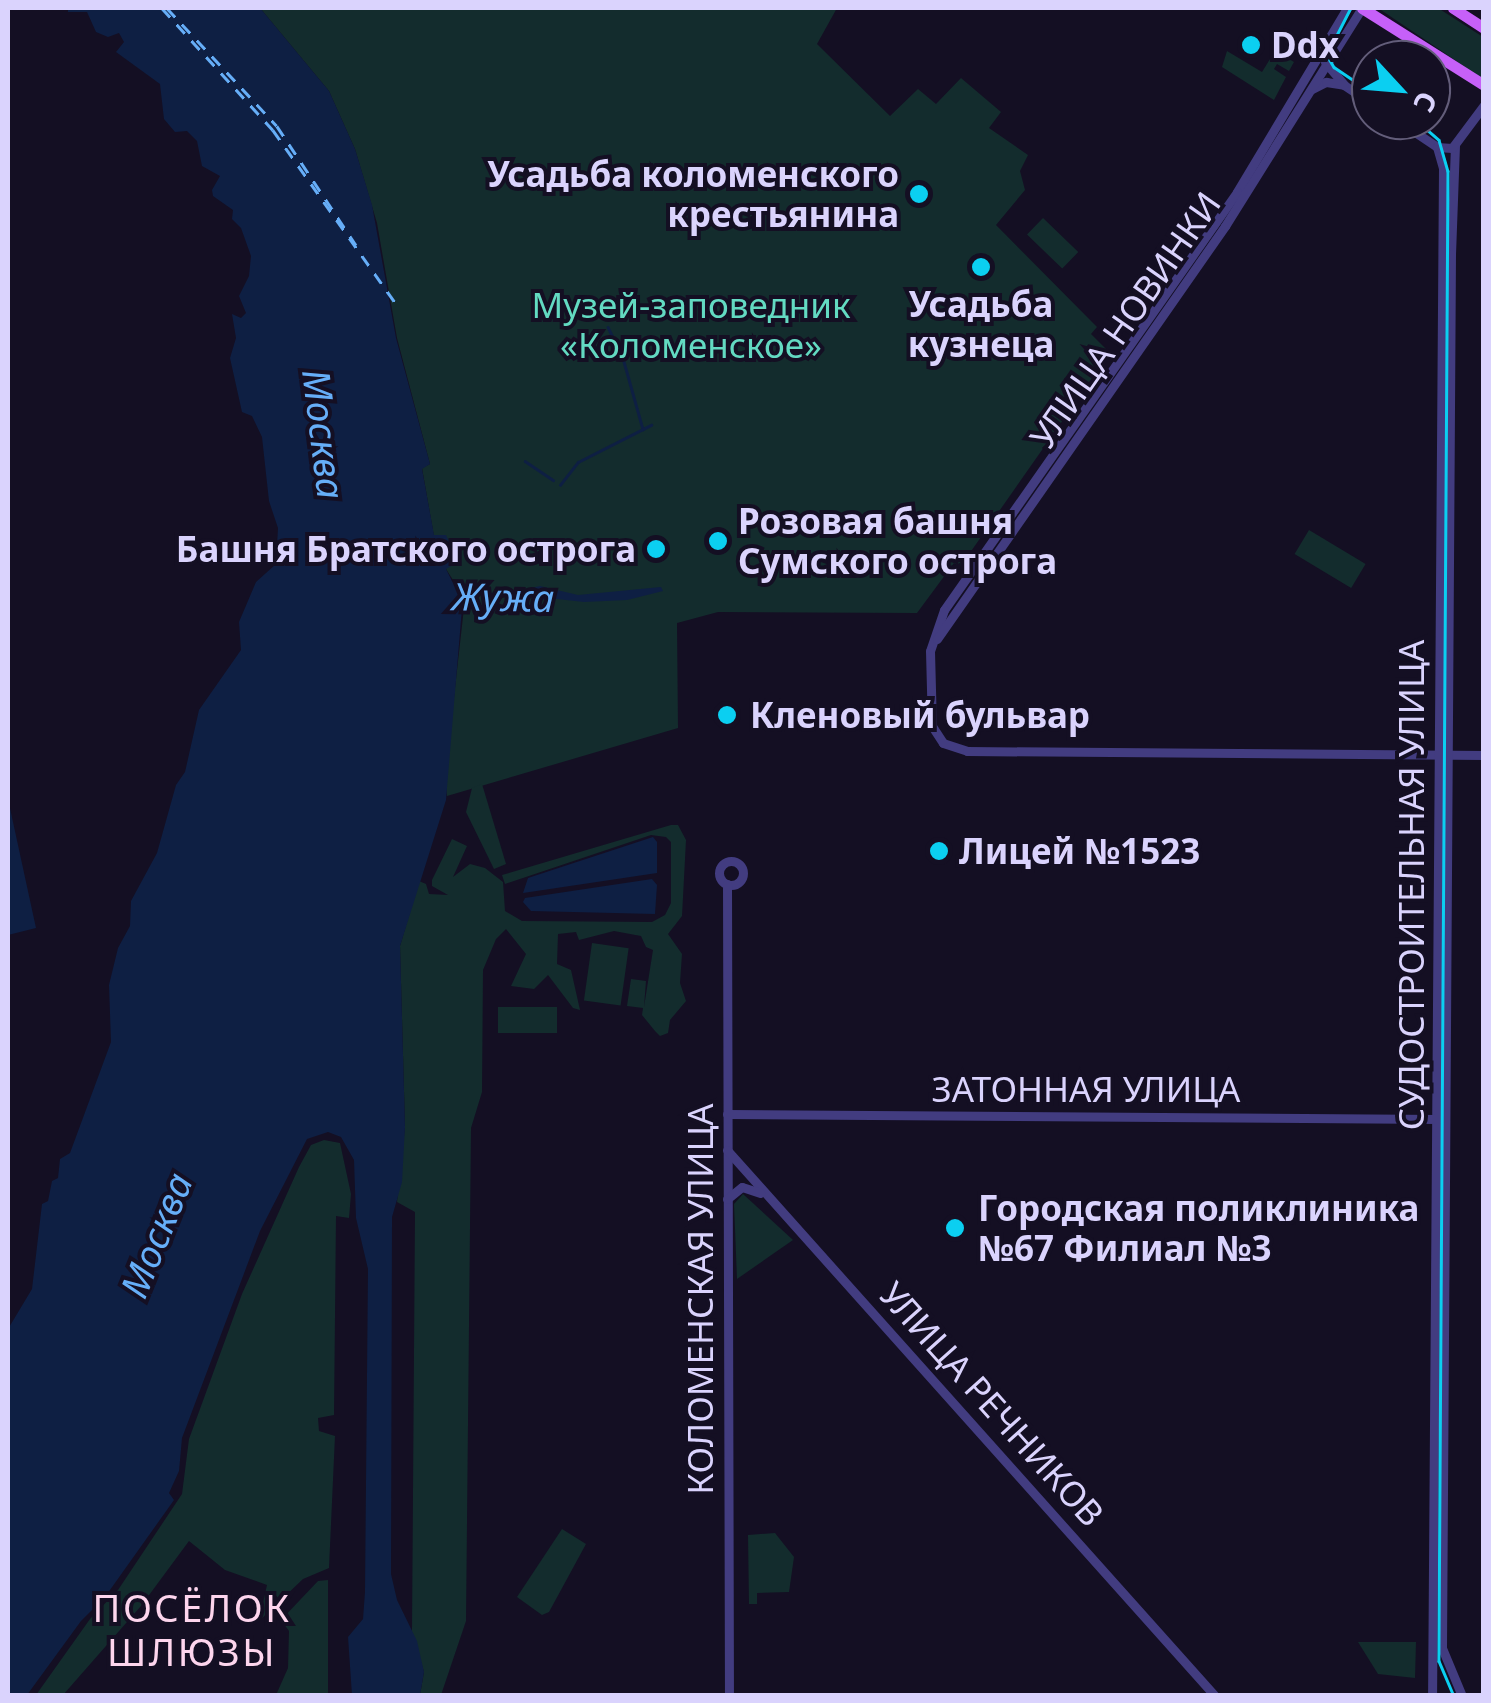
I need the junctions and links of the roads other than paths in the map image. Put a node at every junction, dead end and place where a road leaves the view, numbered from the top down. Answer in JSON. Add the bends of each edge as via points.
{"nodes":[{"id":1,"x":1346,"y":8,"type":"edge"},
{"id":2,"x":1362,"y":8,"type":"edge"},
{"id":3,"x":1376,"y":8,"type":"edge"},
{"id":4,"x":1453,"y":8,"type":"edge"},
{"id":5,"x":1390,"y":25,"type":"junction"},
{"id":6,"x":1484,"y":28,"type":"edge"},
{"id":7,"x":1325,"y":45,"type":"junction"},
{"id":8,"x":1326,"y":66,"type":"junction"},
{"id":9,"x":1344,"y":85,"type":"junction"},
{"id":10,"x":1484,"y":85,"type":"edge"},
{"id":11,"x":1351,"y":89,"type":"edge"},
{"id":12,"x":1306,"y":93,"type":"junction"},
{"id":13,"x":1484,"y":105,"type":"edge"},
{"id":14,"x":1425,"y":140,"type":"edge"},
{"id":15,"x":1455,"y":145,"type":"junction"},
{"id":16,"x":1436,"y":148,"type":"junction"},
{"id":17,"x":1196,"y":259,"type":"junction"},
{"id":18,"x":1443,"y":755,"type":"junction"},
{"id":19,"x":1484,"y":755,"type":"edge"},
{"id":20,"x":732,"y":884,"type":"dead end"},
{"id":21,"x":727,"y":1114,"type":"junction"},
{"id":22,"x":1441,"y":1119,"type":"junction"},
{"id":23,"x":727,"y":1150,"type":"junction"},
{"id":24,"x":766,"y":1198,"type":"junction"},
{"id":25,"x":726,"y":1200,"type":"junction"},
{"id":26,"x":1447,"y":1668,"type":"junction"},
{"id":27,"x":1433,"y":1672,"type":"junction"},
{"id":28,"x":729,"y":1696,"type":"edge"},
{"id":29,"x":1215,"y":1696,"type":"edge"},
{"id":30,"x":1432,"y":1696,"type":"edge"},
{"id":31,"x":1462,"y":1696,"type":"edge"}],
"edges":[{"from":1,"to":7,"type":"street","name":"УЛИЦА НОВИНКИ"},
{"from":2,"to":5,"type":"main road"},
{"from":2,"to":8,"type":"street","name":"УЛИЦА НОВИНКИ"},
{"from":3,"to":5,"type":"street"},
{"from":4,"to":6,"type":"main road"},
{"from":5,"to":10,"type":"main road"},
{"from":7,"to":8,"type":"street"},
{"from":7,"to":17,"type":"street","name":"УЛИЦА НОВИНКИ"},
{"from":8,"to":9,"type":"street"},
{"from":8,"to":12,"type":"street","name":"УЛИЦА НОВИНКИ"},
{"from":9,"to":11,"type":"street"},
{"from":9,"to":12,"type":"street","via":[[1326,82]]},
{"from":12,"to":17,"type":"street","name":"УЛИЦА НОВИНКИ"},
{"from":13,"to":15,"type":"street"},
{"from":14,"to":16,"type":"street"},
{"from":15,"to":16,"type":"street"},
{"from":15,"to":18,"type":"street","name":"СУДОСТРОИТЕЛЬНАЯ УЛИЦА"},
{"from":16,"to":18,"type":"street","name":"СУДОСТРОИТЕЛЬНАЯ УЛИЦА","via":[[1443,168]]},
{"from":17,"to":18,"type":"street","name":"УЛИЦА НОВИНКИ","via":[[948,620],[931,662],[932,726],[943,743],[967,751]]},
{"from":18,"to":19,"type":"street"},
{"from":18,"to":22,"type":"street","name":"СУДОСТРОИТЕЛЬНАЯ УЛИЦА"},
{"from":20,"to":21,"type":"street","name":"КОЛОМЕНСКАЯ УЛИЦА"},
{"from":21,"to":22,"type":"street","name":"ЗАТОННАЯ УЛИЦА"},
{"from":21,"to":23,"type":"street","name":"КОЛОМЕНСКАЯ УЛИЦА"},
{"from":22,"to":26,"type":"street","name":"СУДОСТРОИТЕЛЬНАЯ УЛИЦА"},
{"from":22,"to":27,"type":"street","name":"СУДОСТРОИТЕЛЬНАЯ УЛИЦА"},
{"from":23,"to":24,"type":"street","name":"УЛИЦА РЕЧНИКОВ"},
{"from":23,"to":25,"type":"street","name":"КОЛОМЕНСКАЯ УЛИЦА"},
{"from":24,"to":25,"type":"street","via":[[742,1187]]},
{"from":24,"to":29,"type":"street","name":"УЛИЦА РЕЧНИКОВ"},
{"from":25,"to":28,"type":"street","name":"КОЛОМЕНСКАЯ УЛИЦА"},
{"from":26,"to":27,"type":"street"},
{"from":26,"to":31,"type":"street","name":"СУДОСТРОИТЕЛЬНАЯ УЛИЦА"},
{"from":27,"to":30,"type":"street","name":"СУДОСТРОИТЕЛЬНАЯ УЛИЦА"}]}
